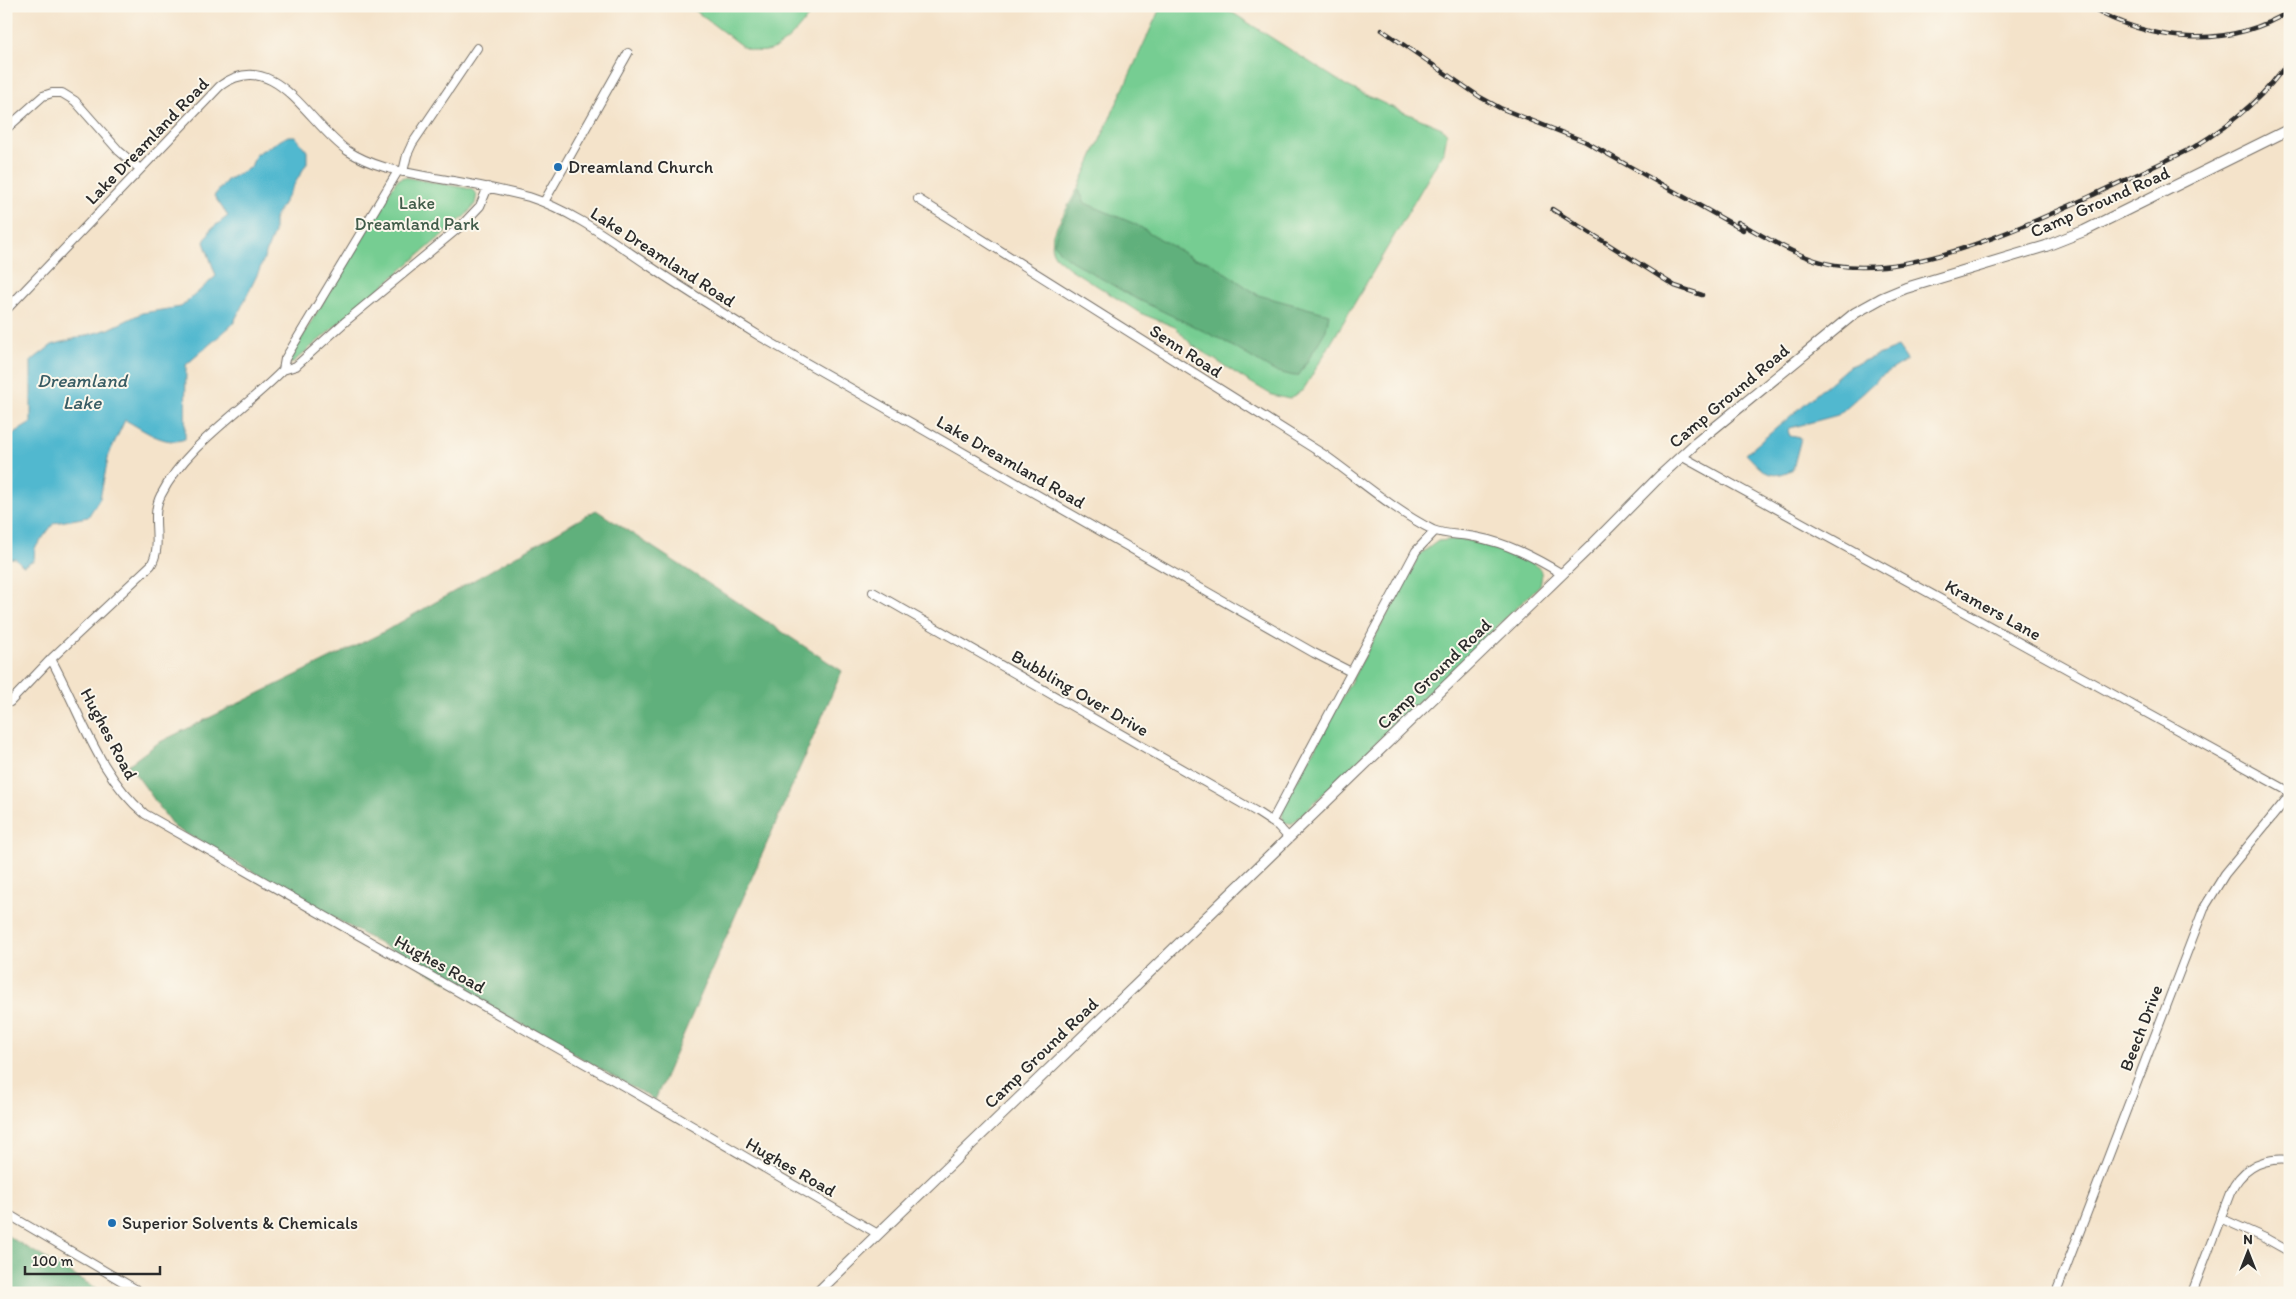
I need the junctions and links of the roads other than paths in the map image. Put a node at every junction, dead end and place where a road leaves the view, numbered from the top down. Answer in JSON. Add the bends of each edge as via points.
{"nodes":[{"id":1,"x":476,"y":48,"type":"dead end"},
{"id":2,"x":628,"y":53,"type":"dead end"},
{"id":3,"x":6,"y":129,"type":"edge"},
{"id":4,"x":2290,"y":129,"type":"edge"},
{"id":5,"x":140,"y":169,"type":"junction"},
{"id":6,"x":401,"y":171,"type":"junction"},
{"id":7,"x":488,"y":188,"type":"junction"},
{"id":8,"x":918,"y":199,"type":"dead end"},
{"id":9,"x":544,"y":202,"type":"junction"},
{"id":10,"x":6,"y":310,"type":"edge"},
{"id":11,"x":283,"y":370,"type":"junction"},
{"id":12,"x":1682,"y":456,"type":"junction"},
{"id":13,"x":1435,"y":531,"type":"junction"},
{"id":14,"x":1562,"y":574,"type":"junction"},
{"id":15,"x":872,"y":592,"type":"dead end"},
{"id":16,"x":52,"y":659,"type":"junction"},
{"id":17,"x":1351,"y":672,"type":"junction"},
{"id":18,"x":10,"y":702,"type":"dead end"},
{"id":19,"x":2290,"y":793,"type":"edge"},
{"id":20,"x":1272,"y":821,"type":"junction"},
{"id":21,"x":1288,"y":837,"type":"junction"},
{"id":22,"x":2290,"y":1160,"type":"edge"},
{"id":23,"x":6,"y":1213,"type":"edge"},
{"id":24,"x":2220,"y":1218,"type":"junction"},
{"id":25,"x":878,"y":1234,"type":"junction"},
{"id":26,"x":2290,"y":1252,"type":"edge"},
{"id":27,"x":142,"y":1293,"type":"edge"},
{"id":28,"x":817,"y":1293,"type":"edge"},
{"id":29,"x":2056,"y":1293,"type":"edge"},
{"id":30,"x":2192,"y":1293,"type":"edge"}],
"edges":[{"from":1,"to":6,"type":"street","via":[[412,144]]},
{"from":2,"to":9,"type":"street"},
{"from":3,"to":5,"type":"street","via":[[43,96],[66,94]]},
{"from":4,"to":12,"type":"street","name":"Camp Ground Road","via":[[2084,231],[1882,298],[1842,323]]},
{"from":5,"to":6,"type":"street","name":"Lake Dreamland Road","via":[[220,86],[234,77],[254,74],[278,83],[347,150],[375,164]]},
{"from":5,"to":10,"type":"street","name":"Lake Dreamland Road"},
{"from":6,"to":7,"type":"street","name":"Lake Dreamland Road"},
{"from":6,"to":11,"type":"street","via":[[285,359]]},
{"from":7,"to":9,"type":"street","name":"Lake Dreamland Road"},
{"from":7,"to":11,"type":"street","via":[[480,206],[461,226],[296,366]]},
{"from":8,"to":13,"type":"street","name":"Senn Road","via":[[1326,456],[1388,503]]},
{"from":9,"to":17,"type":"street","name":"Lake Dreamland Road","via":[[614,242],[761,337]]},
{"from":11,"to":16,"type":"street","via":[[225,420],[179,468],[157,503],[156,552],[151,565]]},
{"from":12,"to":14,"type":"street","name":"Camp Ground Road"},
{"from":12,"to":19,"type":"street","name":"Kramers Lane"},
{"from":13,"to":14,"type":"street","via":[[1474,536],[1500,544],[1529,555]]},
{"from":13,"to":17,"type":"street","via":[[1416,551]]},
{"from":14,"to":21,"type":"street","name":"Camp Ground Road"},
{"from":15,"to":20,"type":"street","name":"Bubbling Over Drive"},
{"from":16,"to":18,"type":"street"},
{"from":16,"to":25,"type":"street","name":"Hughes Road","via":[[113,781],[145,814]]},
{"from":17,"to":20,"type":"street"},
{"from":19,"to":29,"type":"street","name":"Beech Drive","via":[[2225,874],[2204,908]]},
{"from":20,"to":21,"type":"street"},
{"from":21,"to":25,"type":"street","name":"Camp Ground Road"},
{"from":22,"to":24,"type":"street","via":[[2272,1160],[2249,1168],[2234,1185]]},
{"from":23,"to":27,"type":"street"},
{"from":24,"to":26,"type":"street"},
{"from":24,"to":30,"type":"street"},
{"from":25,"to":28,"type":"street","name":"Camp Ground Road"}]}
